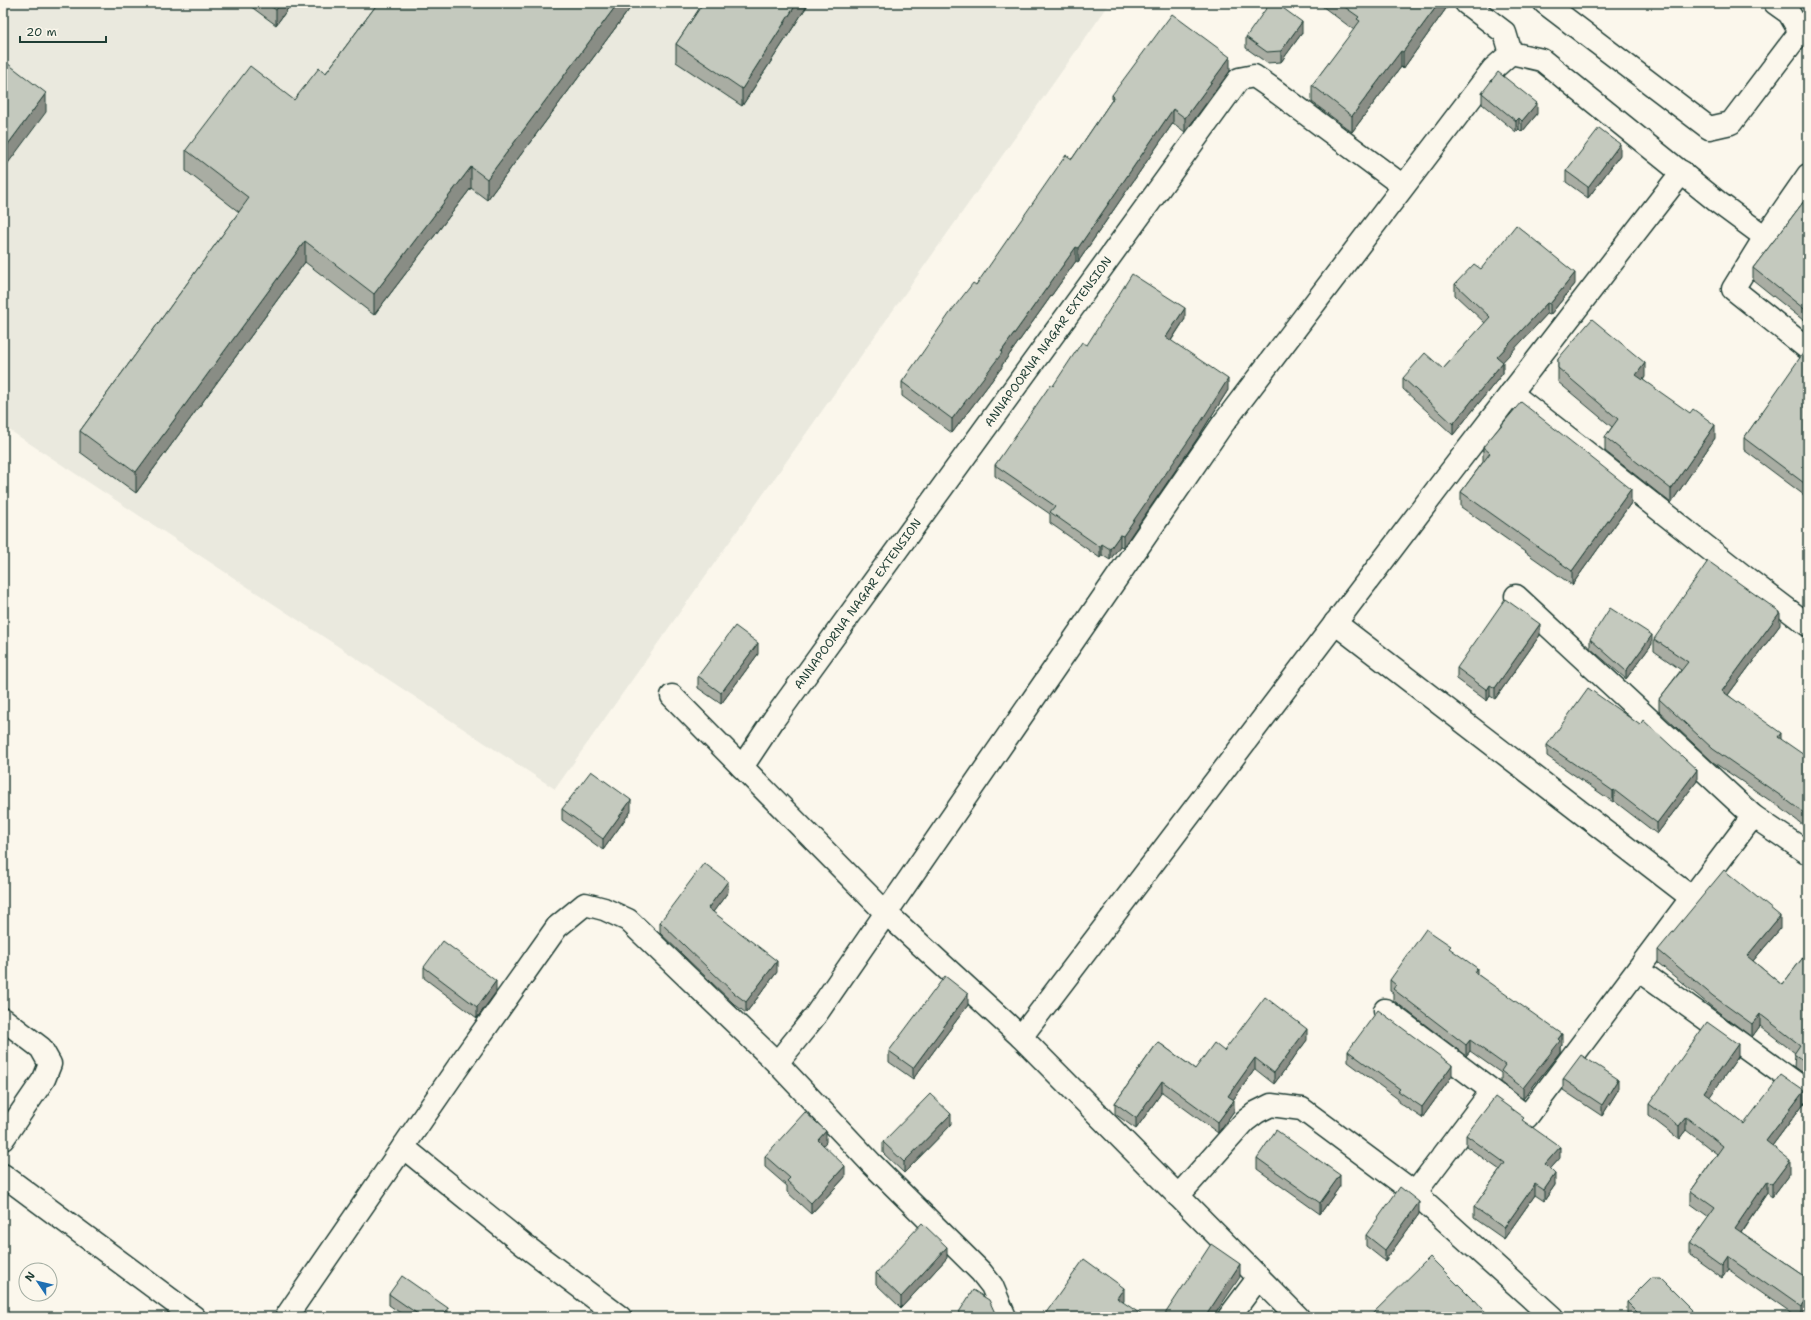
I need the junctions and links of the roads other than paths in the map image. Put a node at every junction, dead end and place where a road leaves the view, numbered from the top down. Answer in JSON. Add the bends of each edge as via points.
{"nodes":[{"id":1,"x":1466,"y":3,"type":"edge"},
{"id":2,"x":1545,"y":3,"type":"edge"},
{"id":3,"x":1775,"y":3,"type":"edge"},
{"id":4,"x":1511,"y":54,"type":"junction"},
{"id":5,"x":1682,"y":172,"type":"junction"},
{"id":6,"x":1808,"y":175,"type":"edge"},
{"id":7,"x":1403,"y":186,"type":"junction"},
{"id":8,"x":1765,"y":237,"type":"junction"},
{"id":9,"x":1808,"y":349,"type":"edge"},
{"id":10,"x":1511,"y":393,"type":"junction"},
{"id":11,"x":1516,"y":596,"type":"dead end"},
{"id":12,"x":1335,"y":623,"type":"junction"},
{"id":13,"x":1808,"y":625,"type":"edge"},
{"id":14,"x":672,"y":696,"type":"dead end"},
{"id":15,"x":742,"y":767,"type":"junction"},
{"id":16,"x":1753,"y":816,"type":"junction"},
{"id":17,"x":1808,"y":853,"type":"edge"},
{"id":18,"x":1692,"y":898,"type":"junction"},
{"id":19,"x":886,"y":913,"type":"junction"},
{"id":20,"x":1638,"y":970,"type":"junction"},
{"id":21,"x":1385,"y":1010,"type":"dead end"},
{"id":22,"x":3,"y":1019,"type":"edge"},
{"id":23,"x":1021,"y":1037,"type":"junction"},
{"id":24,"x":777,"y":1063,"type":"junction"},
{"id":25,"x":1492,"y":1091,"type":"junction"},
{"id":26,"x":1808,"y":1092,"type":"edge"},
{"id":27,"x":3,"y":1139,"type":"edge"},
{"id":28,"x":403,"y":1147,"type":"junction"},
{"id":29,"x":3,"y":1175,"type":"edge"},
{"id":30,"x":1415,"y":1193,"type":"junction"},
{"id":31,"x":1178,"y":1196,"type":"junction"},
{"id":32,"x":1258,"y":1278,"type":"junction"},
{"id":33,"x":194,"y":1317,"type":"edge"},
{"id":34,"x":286,"y":1317,"type":"edge"},
{"id":35,"x":620,"y":1317,"type":"edge"},
{"id":36,"x":1005,"y":1317,"type":"edge"},
{"id":37,"x":1229,"y":1317,"type":"edge"},
{"id":38,"x":1298,"y":1317,"type":"edge"},
{"id":39,"x":1552,"y":1317,"type":"edge"}],
"edges":[{"from":1,"to":4,"type":"street","via":[[1505,33]]},
{"from":2,"to":3,"type":"street","via":[[1709,128],[1731,123],[1800,32],[1789,13]]},
{"from":4,"to":5,"type":"street","via":[[1542,60]]},
{"from":4,"to":7,"type":"street","via":[[1493,69]]},
{"from":5,"to":8,"type":"street"},
{"from":5,"to":10,"type":"street"},
{"from":6,"to":8,"type":"street"},
{"from":7,"to":15,"type":"street","name":"ANNAPOORNA NAGAR EXTENSION","via":[[1254,76],[1239,79],[774,719]]},
{"from":7,"to":19,"type":"street","via":[[1222,425]]},
{"from":8,"to":9,"type":"street","via":[[1732,290]]},
{"from":10,"to":12,"type":"street"},
{"from":10,"to":13,"type":"street"},
{"from":11,"to":16,"type":"street"},
{"from":12,"to":18,"type":"street"},
{"from":12,"to":23,"type":"street"},
{"from":14,"to":15,"type":"street"},
{"from":15,"to":19,"type":"street"},
{"from":16,"to":17,"type":"street"},
{"from":16,"to":18,"type":"street"},
{"from":18,"to":20,"type":"street"},
{"from":19,"to":23,"type":"street"},
{"from":19,"to":24,"type":"street","via":[[815,1016]]},
{"from":20,"to":25,"type":"street","via":[[1527,1117]]},
{"from":20,"to":26,"type":"street"},
{"from":21,"to":25,"type":"street"},
{"from":22,"to":27,"type":"street","via":[[41,1048],[50,1064],[44,1079]]},
{"from":23,"to":31,"type":"street"},
{"from":24,"to":28,"type":"street","via":[[628,920],[604,908],[585,904],[557,928]]},
{"from":24,"to":36,"type":"street","via":[[871,1163],[981,1272],[992,1286]]},
{"from":25,"to":30,"type":"street"},
{"from":28,"to":34,"type":"street"},
{"from":28,"to":35,"type":"street","via":[[524,1245]]},
{"from":29,"to":33,"type":"street"},
{"from":30,"to":31,"type":"street","via":[[1302,1109],[1272,1105],[1245,1121]]},
{"from":30,"to":39,"type":"street"},
{"from":31,"to":32,"type":"street"},
{"from":32,"to":37,"type":"street"},
{"from":32,"to":38,"type":"street"}]}
